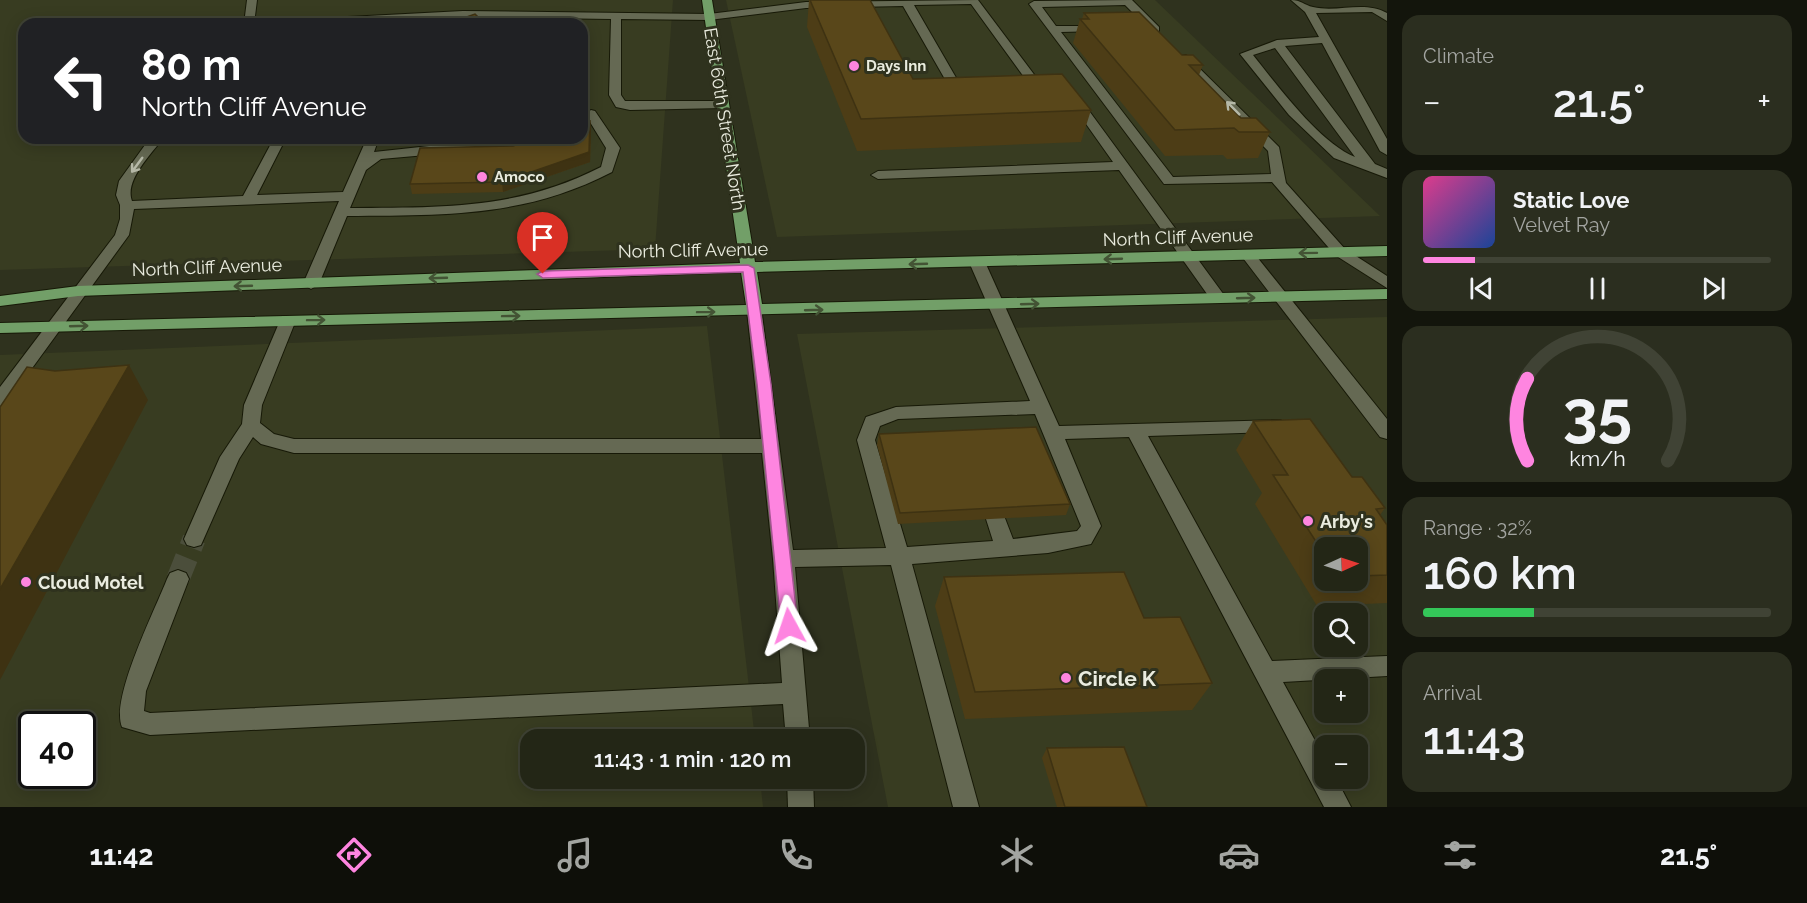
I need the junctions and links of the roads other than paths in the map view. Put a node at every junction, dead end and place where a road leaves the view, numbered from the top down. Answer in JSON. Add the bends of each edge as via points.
{"nodes":[{"id":1,"x":252,"y":0,"type":"edge"},
{"id":2,"x":707,"y":0,"type":"edge"},
{"id":3,"x":1296,"y":0,"type":"edge"},
{"id":4,"x":907,"y":3,"type":"junction"},
{"id":5,"x":1309,"y":10,"type":"junction"},
{"id":6,"x":595,"y":15,"type":"junction"},
{"id":7,"x":616,"y":15,"type":"junction"},
{"id":8,"x":1385,"y":15,"type":"edge"},
{"id":9,"x":709,"y":17,"type":"junction"},
{"id":10,"x":250,"y":18,"type":"edge"},
{"id":11,"x":412,"y":18,"type":"edge"},
{"id":12,"x":588,"y":18,"type":"edge"},
{"id":13,"x":1109,"y":28,"type":"edge"},
{"id":14,"x":1131,"y":28,"type":"edge"},
{"id":15,"x":1053,"y":29,"type":"junction"},
{"id":16,"x":1162,"y":36,"type":"junction"},
{"id":17,"x":1325,"y":40,"type":"junction"},
{"id":18,"x":1277,"y":42,"type":"junction"},
{"id":19,"x":981,"y":92,"type":"edge"},
{"id":20,"x":723,"y":104,"type":"junction"},
{"id":21,"x":601,"y":110,"type":"edge"},
{"id":22,"x":153,"y":144,"type":"edge"},
{"id":23,"x":276,"y":144,"type":"edge"},
{"id":24,"x":370,"y":144,"type":"edge"},
{"id":25,"x":493,"y":144,"type":"edge"},
{"id":26,"x":1387,"y":151,"type":"edge"},
{"id":27,"x":1123,"y":166,"type":"junction"},
{"id":28,"x":1370,"y":167,"type":"junction"},
{"id":29,"x":360,"y":168,"type":"junction"},
{"id":30,"x":1387,"y":174,"type":"edge"},
{"id":31,"x":878,"y":175,"type":"dead end"},
{"id":32,"x":1278,"y":178,"type":"junction"},
{"id":33,"x":347,"y":196,"type":"junction"},
{"id":34,"x":125,"y":200,"type":"junction"},
{"id":35,"x":248,"y":200,"type":"junction"},
{"id":36,"x":340,"y":212,"type":"junction"},
{"id":37,"x":1387,"y":251,"type":"edge"},
{"id":38,"x":1340,"y":252,"type":"junction"},
{"id":39,"x":1248,"y":255,"type":"junction"},
{"id":40,"x":1188,"y":256,"type":"junction"},
{"id":41,"x":977,"y":262,"type":"junction"},
{"id":42,"x":748,"y":268,"type":"junction"},
{"id":43,"x":311,"y":284,"type":"junction"},
{"id":44,"x":1387,"y":284,"type":"edge"},
{"id":45,"x":78,"y":291,"type":"junction"},
{"id":46,"x":1387,"y":294,"type":"edge"},
{"id":47,"x":1280,"y":297,"type":"junction"},
{"id":48,"x":1218,"y":298,"type":"junction"},
{"id":49,"x":0,"y":301,"type":"edge"},
{"id":50,"x":996,"y":305,"type":"junction"},
{"id":51,"x":755,"y":311,"type":"junction"},
{"id":52,"x":288,"y":320,"type":"junction"},
{"id":53,"x":53,"y":327,"type":"junction"},
{"id":54,"x":0,"y":328,"type":"edge"},
{"id":55,"x":0,"y":400,"type":"edge"},
{"id":56,"x":1043,"y":407,"type":"junction"},
{"id":57,"x":958,"y":410,"type":"junction"},
{"id":58,"x":251,"y":425,"type":"junction"},
{"id":59,"x":1292,"y":425,"type":"edge"},
{"id":60,"x":1135,"y":430,"type":"junction"},
{"id":61,"x":966,"y":431,"type":"edge"},
{"id":62,"x":1387,"y":432,"type":"edge"},
{"id":63,"x":1055,"y":433,"type":"junction"},
{"id":64,"x":771,"y":446,"type":"junction"},
{"id":65,"x":996,"y":519,"type":"edge"},
{"id":66,"x":194,"y":539,"type":"tunnel mouth"},
{"id":67,"x":1006,"y":548,"type":"junction"},
{"id":68,"x":899,"y":556,"type":"junction"},
{"id":69,"x":784,"y":559,"type":"junction"},
{"id":70,"x":178,"y":579,"type":"tunnel mouth"},
{"id":71,"x":1387,"y":666,"type":"edge"},
{"id":72,"x":1265,"y":672,"type":"junction"},
{"id":73,"x":795,"y":693,"type":"junction"},
{"id":74,"x":797,"y":729,"type":"edge"},
{"id":75,"x":800,"y":789,"type":"edge"},
{"id":76,"x":801,"y":807,"type":"edge"},
{"id":77,"x":966,"y":807,"type":"edge"},
{"id":78,"x":1338,"y":807,"type":"edge"}],
"edges":[{"from":1,"to":10,"type":"street"},
{"from":2,"to":9,"type":"main road","name":"East 60th Street North"},
{"from":3,"to":5,"type":"street"},
{"from":4,"to":9,"type":"street","via":[[806,5]]},
{"from":4,"to":19,"type":"street","via":[[958,92]]},
{"from":4,"to":27,"type":"street","via":[[974,1],[1032,90],[1083,111]]},
{"from":5,"to":8,"type":"street"},
{"from":5,"to":17,"type":"street"},
{"from":6,"to":7,"type":"street"},
{"from":6,"to":11,"type":"street","via":[[463,14]]},
{"from":6,"to":12,"type":"street"},
{"from":7,"to":9,"type":"street"},
{"from":7,"to":21,"type":"street","via":[[615,96]]},
{"from":9,"to":20,"type":"main road","name":"East 60th Street North"},
{"from":13,"to":15,"type":"street"},
{"from":14,"to":16,"type":"street"},
{"from":15,"to":16,"type":"street","via":[[1034,4],[1128,2]]},
{"from":15,"to":32,"type":"street","via":[[1169,181]]},
{"from":32,"to":16,"type":"street","one_way":true,"via":[[1274,150]]},
{"from":17,"to":18,"type":"street"},
{"from":17,"to":26,"type":"street"},
{"from":18,"to":28,"type":"street"},
{"from":18,"to":28,"type":"street","via":[[1246,54],[1293,112],[1339,154]]},
{"from":20,"to":21,"type":"street"},
{"from":20,"to":42,"type":"main road","name":"East 60th Street North"},
{"from":21,"to":36,"type":"street","via":[[613,148],[607,169],[579,186],[527,203]]},
{"from":22,"to":34,"type":"street","one_way":true,"via":[[126,181]]},
{"from":23,"to":35,"type":"street"},
{"from":24,"to":29,"type":"street"},
{"from":25,"to":29,"type":"street","via":[[377,155]]},
{"from":27,"to":31,"type":"street"},
{"from":27,"to":40,"type":"street"},
{"from":28,"to":30,"type":"street"},
{"from":29,"to":33,"type":"street"},
{"from":32,"to":38,"type":"street","via":[[1279,184]]},
{"from":33,"to":35,"type":"street"},
{"from":33,"to":36,"type":"street"},
{"from":34,"to":35,"type":"street"},
{"from":34,"to":45,"type":"street","via":[[127,219],[122,235]]},
{"from":36,"to":43,"type":"street"},
{"from":37,"to":38,"type":"main road","name":"North Cliff Avenue"},
{"from":38,"to":39,"type":"main road","name":"North Cliff Avenue","one_way":true},
{"from":38,"to":44,"type":"street"},
{"from":39,"to":40,"type":"main road","name":"North Cliff Avenue"},
{"from":39,"to":47,"type":"street"},
{"from":40,"to":41,"type":"main road","name":"North Cliff Avenue","one_way":true},
{"from":40,"to":48,"type":"street"},
{"from":41,"to":42,"type":"main road","name":"North Cliff Avenue","one_way":true},
{"from":41,"to":50,"type":"street"},
{"from":42,"to":43,"type":"main road","name":"North Cliff Avenue","one_way":true},
{"from":42,"to":51,"type":"main road","name":"East 60th Street North"},
{"from":43,"to":45,"type":"main road","name":"North Cliff Avenue","one_way":true},
{"from":45,"to":49,"type":"main road","name":"North Cliff Avenue"},
{"from":45,"to":53,"type":"street"},
{"from":46,"to":47,"type":"main road"},
{"from":48,"to":47,"type":"main road","one_way":true},
{"from":47,"to":62,"type":"street"},
{"from":50,"to":48,"type":"main road","one_way":true},
{"from":51,"to":50,"type":"main road","one_way":true},
{"from":50,"to":56,"type":"street"},
{"from":52,"to":51,"type":"main road","one_way":true},
{"from":51,"to":64,"type":"street","name":"East 60th Street North"},
{"from":53,"to":52,"type":"main road","one_way":true},
{"from":52,"to":58,"type":"street","via":[[253,405]]},
{"from":53,"to":54,"type":"main road"},
{"from":53,"to":55,"type":"street"},
{"from":56,"to":57,"type":"street"},
{"from":56,"to":63,"type":"street"},
{"from":57,"to":61,"type":"street"},
{"from":57,"to":68,"type":"street","via":[[896,413],[872,422],[866,440]]},
{"from":58,"to":64,"type":"street","via":[[268,439],[294,446]]},
{"from":58,"to":66,"type":"street","via":[[230,457]]},
{"from":59,"to":60,"type":"street"},
{"from":60,"to":63,"type":"street"},
{"from":60,"to":72,"type":"street"},
{"from":63,"to":67,"type":"street","via":[[1091,526],[1084,538]]},
{"from":64,"to":69,"type":"street","name":"East 60th Street North"},
{"from":65,"to":67,"type":"street"},
{"from":67,"to":68,"type":"street"},
{"from":68,"to":69,"type":"street"},
{"from":68,"to":77,"type":"street"},
{"from":69,"to":73,"type":"street","name":"East 60th Street North"},
{"from":70,"to":73,"type":"street","via":[[134,691],[131,719],[150,724]]},
{"from":71,"to":72,"type":"street"},
{"from":72,"to":78,"type":"street"},
{"from":73,"to":74,"type":"street","name":"East 60th Street North"},
{"from":75,"to":76,"type":"street"}]}
